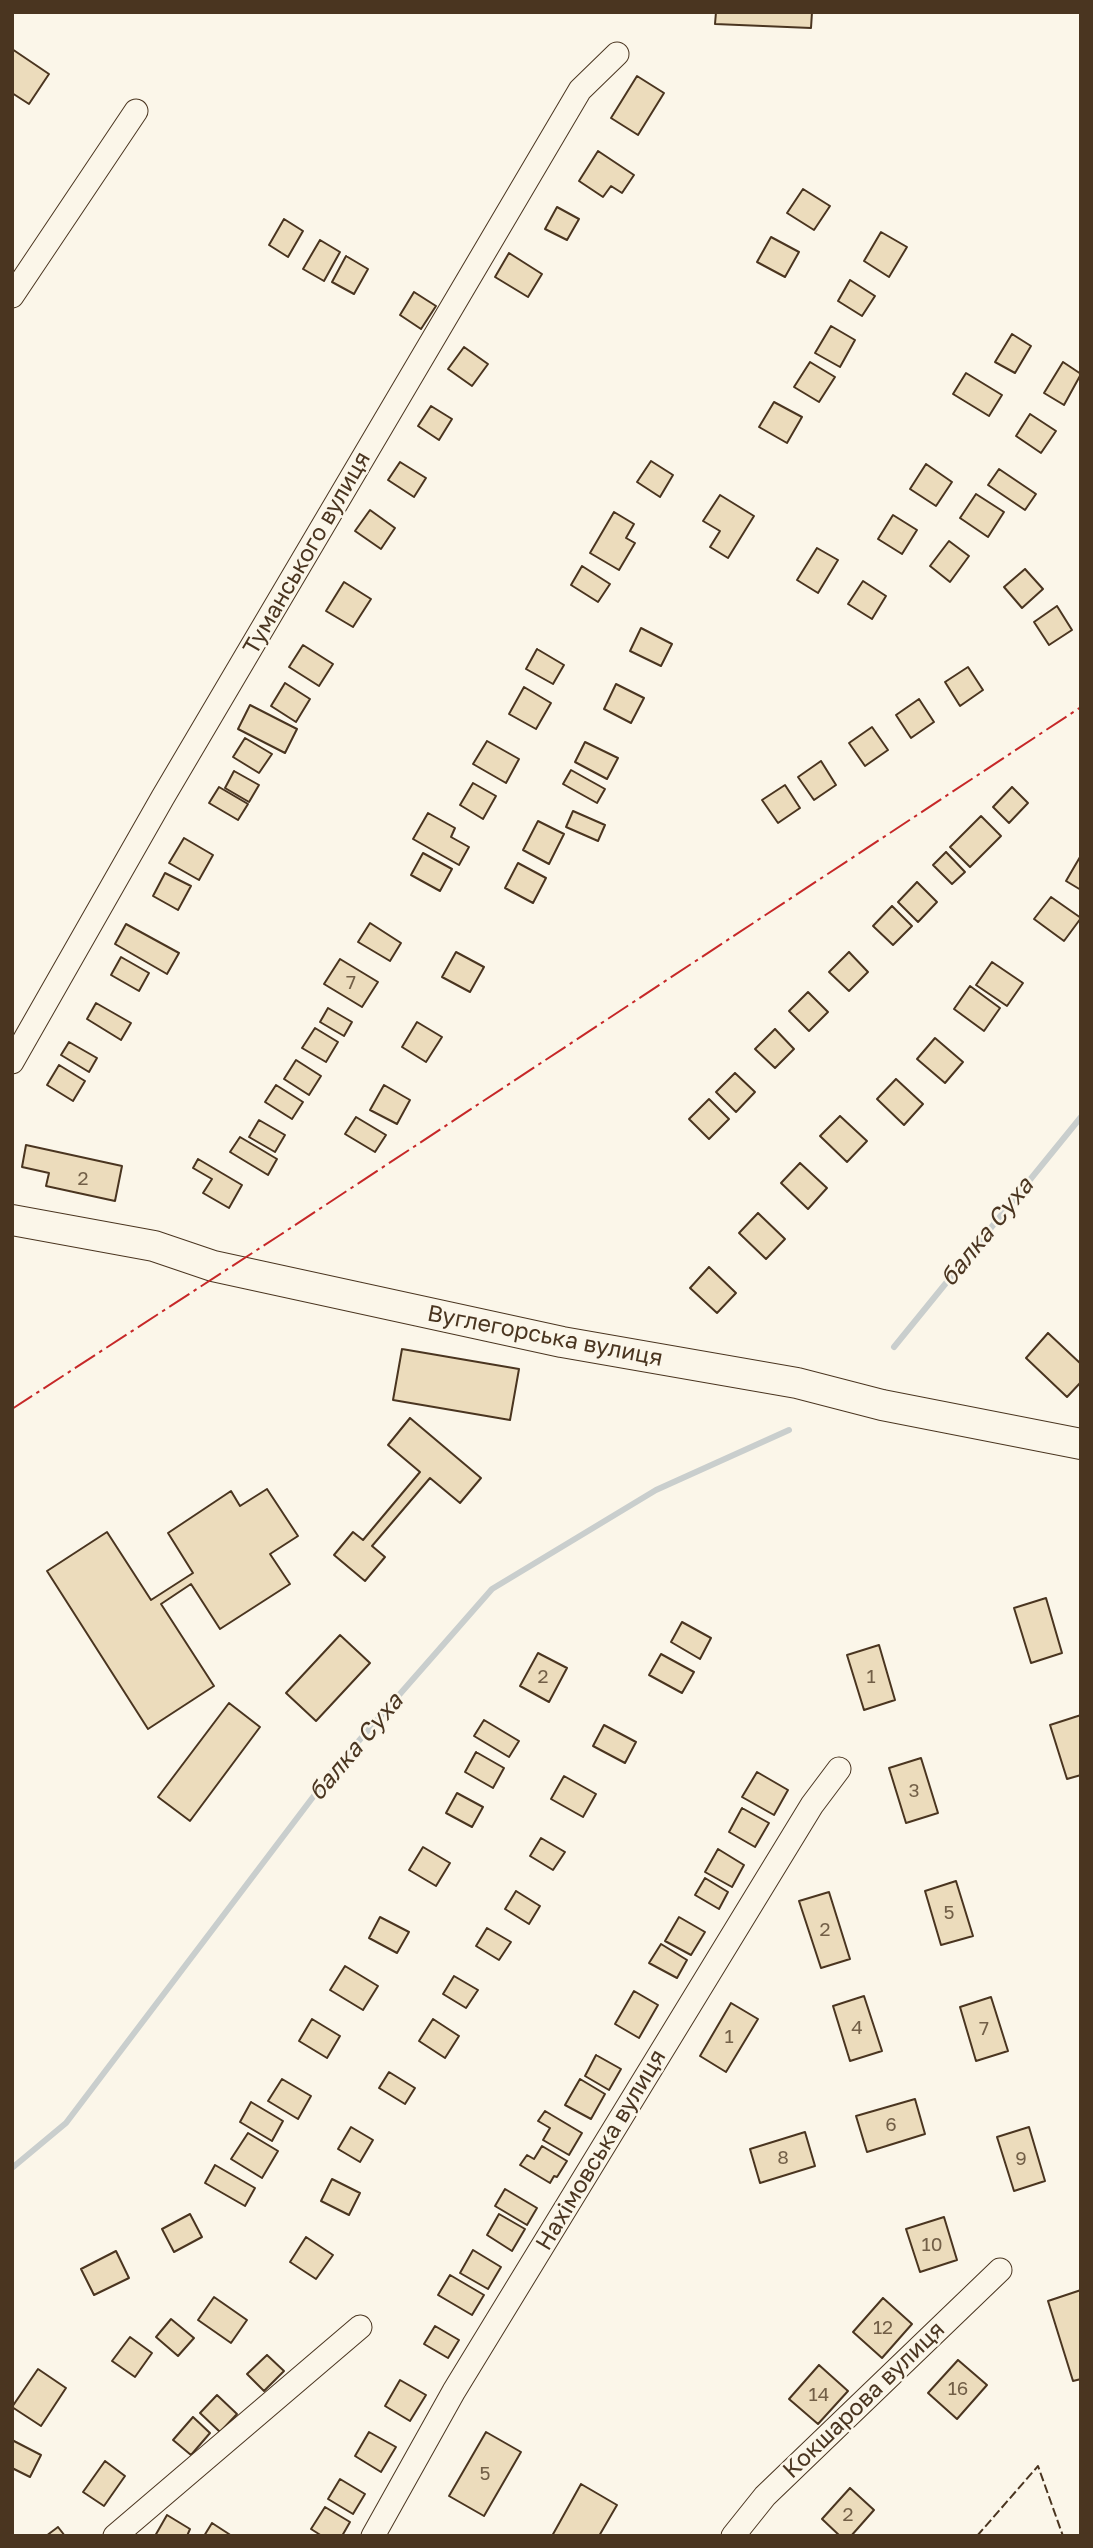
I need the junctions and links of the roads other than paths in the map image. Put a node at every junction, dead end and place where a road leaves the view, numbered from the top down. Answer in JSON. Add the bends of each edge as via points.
{"nodes":[{"id":1,"x":617,"y":54,"type":"dead end"},
{"id":2,"x":136,"y":111,"type":"dead end"},
{"id":3,"x":12,"y":296,"type":"edge"},
{"id":4,"x":12,"y":1062,"type":"edge"},
{"id":5,"x":12,"y":1220,"type":"edge"},
{"id":6,"x":1081,"y":1444,"type":"edge"},
{"id":7,"x":839,"y":1769,"type":"dead end"},
{"id":8,"x":1000,"y":2270,"type":"dead end"},
{"id":9,"x":360,"y":2327,"type":"dead end"},
{"id":10,"x":116,"y":2536,"type":"edge"},
{"id":11,"x":373,"y":2536,"type":"edge"},
{"id":12,"x":733,"y":2536,"type":"edge"}],
"edges":[{"from":1,"to":4,"type":"street","name":"Туманського вулиця","via":[[580,90]]},
{"from":2,"to":3,"type":"street"},
{"from":5,"to":6,"type":"main road","name":"Вуглегорська вулиця","via":[[154,1246],[214,1266],[562,1342],[797,1382],[882,1405]]},
{"from":7,"to":11,"type":"street","name":"Нахімовська вулиця","via":[[811,1805],[454,2391]]},
{"from":8,"to":12,"type":"street","name":"Кокшарова вулиця","via":[[765,2496]]},
{"from":9,"to":10,"type":"street"}]}
